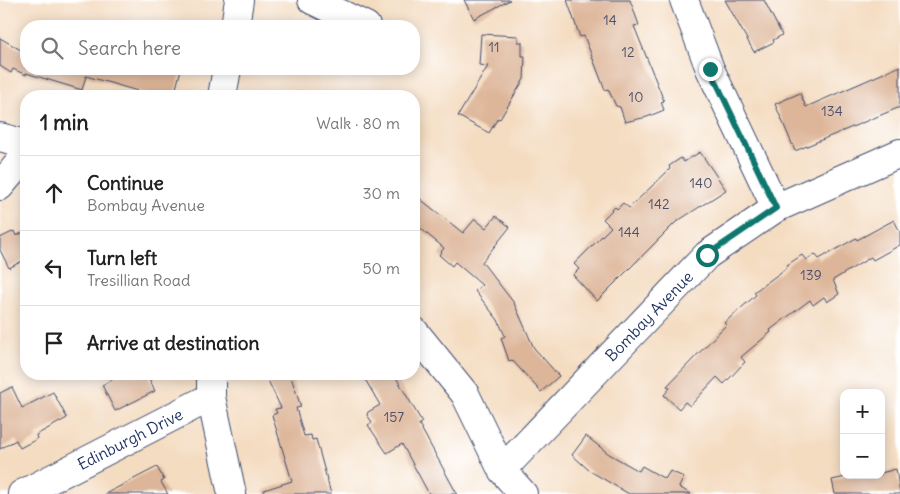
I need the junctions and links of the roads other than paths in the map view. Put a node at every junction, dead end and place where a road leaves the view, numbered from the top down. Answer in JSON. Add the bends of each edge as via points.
{"nodes":[{"id":1,"x":239,"y":0,"type":"edge"},
{"id":2,"x":312,"y":0,"type":"edge"},
{"id":3,"x":684,"y":0,"type":"edge"},
{"id":4,"x":236,"y":20,"type":"edge"},
{"id":5,"x":354,"y":20,"type":"edge"},
{"id":6,"x":226,"y":75,"type":"edge"},
{"id":7,"x":223,"y":90,"type":"edge"},
{"id":8,"x":0,"y":137,"type":"edge"},
{"id":9,"x":20,"y":142,"type":"edge"},
{"id":10,"x":900,"y":154,"type":"edge"},
{"id":11,"x":20,"y":162,"type":"edge"},
{"id":12,"x":0,"y":186,"type":"edge"},
{"id":13,"x":776,"y":208,"type":"junction"},
{"id":14,"x":420,"y":339,"type":"edge"},
{"id":15,"x":211,"y":386,"type":"edge"},
{"id":16,"x":502,"y":470,"type":"junction"},
{"id":17,"x":22,"y":494,"type":"edge"},
{"id":18,"x":232,"y":494,"type":"edge"},
{"id":19,"x":523,"y":494,"type":"edge"}],
"edges":[{"from":1,"to":4,"type":"street"},
{"from":2,"to":5,"type":"street"},
{"from":3,"to":13,"type":"street","via":[[710,69]]},
{"from":6,"to":7,"type":"street"},
{"from":8,"to":9,"type":"street"},
{"from":10,"to":13,"type":"street","name":"Bombay Avenue"},
{"from":11,"to":12,"type":"street"},
{"from":13,"to":16,"type":"street","name":"Bombay Avenue","via":[[707,255]]},
{"from":14,"to":16,"type":"street","via":[[464,394]]},
{"from":15,"to":17,"type":"street","name":"Edinburgh Drive"},
{"from":15,"to":18,"type":"street"},
{"from":16,"to":19,"type":"street"}]}
